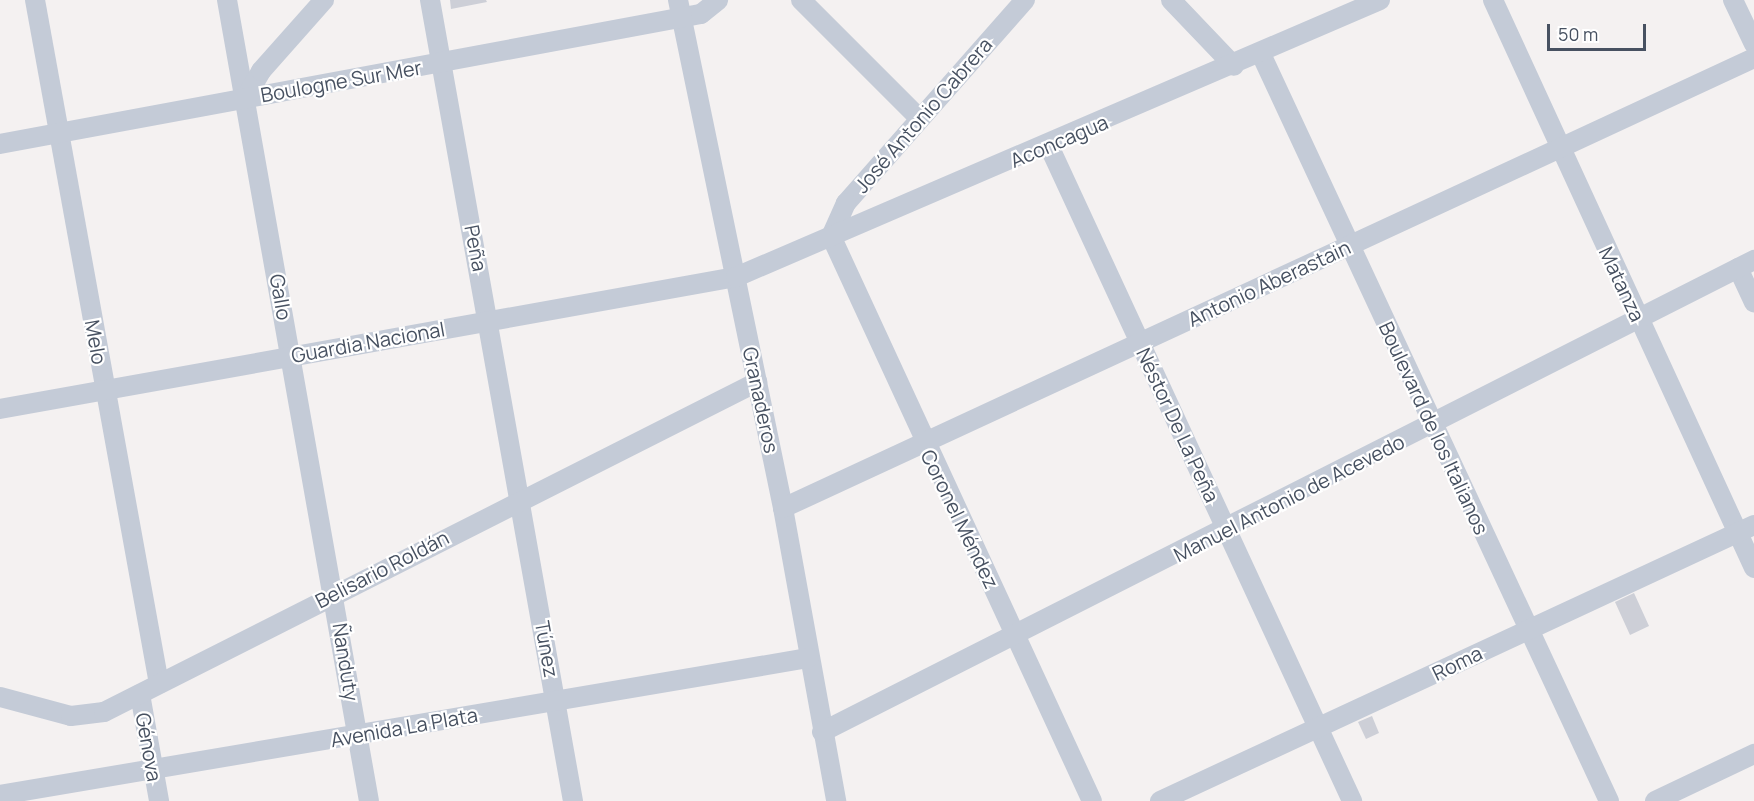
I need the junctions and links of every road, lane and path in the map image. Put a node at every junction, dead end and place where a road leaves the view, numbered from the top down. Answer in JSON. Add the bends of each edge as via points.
{"nodes":[{"id":1,"x":35,"y":0,"type":"edge"},
{"id":2,"x":227,"y":0,"type":"edge"},
{"id":3,"x":324,"y":0,"type":"edge"},
{"id":4,"x":430,"y":0,"type":"edge"},
{"id":5,"x":718,"y":0,"type":"edge"},
{"id":6,"x":801,"y":0,"type":"edge"},
{"id":7,"x":1024,"y":0,"type":"edge"},
{"id":8,"x":1171,"y":0,"type":"edge"},
{"id":9,"x":1380,"y":0,"type":"edge"},
{"id":10,"x":1493,"y":0,"type":"edge"},
{"id":11,"x":1733,"y":0,"type":"edge"},
{"id":12,"x":680,"y":9,"type":"edge"},
{"id":13,"x":1754,"y":44,"type":"edge"},
{"id":14,"x":1261,"y":54,"type":"junction"},
{"id":15,"x":1754,"y":58,"type":"edge"},
{"id":16,"x":441,"y":63,"type":"junction"},
{"id":17,"x":1234,"y":66,"type":"junction"},
{"id":18,"x":245,"y":99,"type":"junction"},
{"id":19,"x":920,"y":119,"type":"junction"},
{"id":20,"x":59,"y":133,"type":"junction"},
{"id":21,"x":0,"y":144,"type":"edge"},
{"id":22,"x":1049,"y":146,"type":"junction"},
{"id":23,"x":1560,"y":149,"type":"junction"},
{"id":24,"x":831,"y":236,"type":"junction"},
{"id":25,"x":1350,"y":246,"type":"junction"},
{"id":26,"x":1746,"y":264,"type":"edge"},
{"id":27,"x":736,"y":277,"type":"junction"},
{"id":28,"x":1754,"y":303,"type":"edge"},
{"id":29,"x":489,"y":320,"type":"junction"},
{"id":30,"x":1639,"y":321,"type":"junction"},
{"id":31,"x":1140,"y":344,"type":"junction"},
{"id":32,"x":291,"y":357,"type":"junction"},
{"id":33,"x":757,"y":382,"type":"junction"},
{"id":34,"x":104,"y":389,"type":"junction"},
{"id":35,"x":0,"y":409,"type":"edge"},
{"id":36,"x":1431,"y":425,"type":"junction"},
{"id":37,"x":924,"y":444,"type":"junction"},
{"id":38,"x":521,"y":497,"type":"junction"},
{"id":39,"x":783,"y":508,"type":"junction"},
{"id":40,"x":1746,"y":529,"type":"edge"},
{"id":41,"x":1227,"y":530,"type":"junction"},
{"id":42,"x":1754,"y":568,"type":"edge"},
{"id":43,"x":335,"y":593,"type":"junction"},
{"id":44,"x":1527,"y":628,"type":"junction"},
{"id":45,"x":1016,"y":634,"type":"junction"},
{"id":46,"x":808,"y":658,"type":"junction"},
{"id":47,"x":159,"y":684,"type":"junction"},
{"id":48,"x":140,"y":694,"type":"junction"},
{"id":49,"x":0,"y":698,"type":"edge"},
{"id":50,"x":555,"y":700,"type":"junction"},
{"id":51,"x":1318,"y":730,"type":"junction"},
{"id":52,"x":822,"y":732,"type":"junction"},
{"id":53,"x":358,"y":735,"type":"junction"},
{"id":54,"x":1754,"y":754,"type":"edge"},
{"id":55,"x":153,"y":770,"type":"junction"},
{"id":56,"x":0,"y":795,"type":"edge"},
{"id":57,"x":159,"y":801,"type":"edge"},
{"id":58,"x":369,"y":801,"type":"edge"},
{"id":59,"x":573,"y":801,"type":"edge"},
{"id":60,"x":836,"y":801,"type":"edge"},
{"id":61,"x":1092,"y":801,"type":"edge"},
{"id":62,"x":1160,"y":801,"type":"edge"},
{"id":63,"x":1352,"y":801,"type":"edge"},
{"id":64,"x":1609,"y":801,"type":"edge"},
{"id":65,"x":1655,"y":801,"type":"edge"}],
"edges":[{"from":1,"to":20,"type":"street","name":"Melo"},
{"from":2,"to":18,"type":"street","name":"Gallo"},
{"from":3,"to":18,"type":"street","via":[[261,71]]},
{"from":4,"to":16,"type":"street","name":"Peña"},
{"from":5,"to":12,"type":"street","name":"Boulogne Sur Mer","via":[[702,14]]},
{"from":6,"to":19,"type":"street"},
{"from":7,"to":19,"type":"street","name":"José Antonio Cabrera"},
{"from":8,"to":17,"type":"street"},
{"from":9,"to":14,"type":"street","name":"Aconcagua"},
{"from":10,"to":23,"type":"street","name":"Matanza"},
{"from":11,"to":13,"type":"street"},
{"from":12,"to":16,"type":"street","name":"Boulogne Sur Mer"},
{"from":12,"to":27,"type":"street","name":"Granaderos"},
{"from":14,"to":17,"type":"street","name":"Aconcagua"},
{"from":14,"to":25,"type":"street","name":"Boulevard de los Italianos"},
{"from":15,"to":23,"type":"street","name":"Antonio Aberastain"},
{"from":16,"to":18,"type":"street","name":"Boulogne Sur Mer"},
{"from":16,"to":29,"type":"street","name":"Peña"},
{"from":17,"to":22,"type":"street","name":"Aconcagua"},
{"from":18,"to":20,"type":"street","name":"Boulogne Sur Mer"},
{"from":18,"to":32,"type":"street","name":"Gallo"},
{"from":19,"to":24,"type":"street","name":"José Antonio Cabrera","via":[[846,203]]},
{"from":20,"to":21,"type":"street","name":"Boulogne Sur Mer"},
{"from":20,"to":34,"type":"street","name":"Melo"},
{"from":22,"to":24,"type":"street","name":"Aconcagua"},
{"from":22,"to":31,"type":"street","name":"Néstor De La Peña"},
{"from":23,"to":25,"type":"street","name":"Antonio Aberastain"},
{"from":23,"to":30,"type":"street","name":"Matanza"},
{"from":24,"to":27,"type":"street","name":"Aconcagua"},
{"from":24,"to":37,"type":"street","name":"Coronel Méndez"},
{"from":25,"to":31,"type":"street","name":"Antonio Aberastain"},
{"from":25,"to":36,"type":"street","name":"Boulevard de los Italianos"},
{"from":26,"to":28,"type":"street"},
{"from":26,"to":30,"type":"street","name":"Manuel Antonio de Acevedo"},
{"from":27,"to":29,"type":"street","name":"Guardia Nacional"},
{"from":27,"to":33,"type":"street","name":"Granaderos"},
{"from":29,"to":32,"type":"street","name":"Guardia Nacional"},
{"from":29,"to":38,"type":"street","name":"Peña"},
{"from":30,"to":36,"type":"street","name":"Manuel Antonio de Acevedo"},
{"from":30,"to":40,"type":"street","name":"Matanza"},
{"from":31,"to":37,"type":"street","name":"Antonio Aberastain"},
{"from":31,"to":41,"type":"street","name":"Néstor De La Peña"},
{"from":32,"to":34,"type":"street","name":"Guardia Nacional"},
{"from":32,"to":43,"type":"street","name":"Gallo"},
{"from":33,"to":38,"type":"street","name":"Belisario Roldán"},
{"from":33,"to":39,"type":"street","name":"Granaderos"},
{"from":34,"to":35,"type":"street","name":"Guardia Nacional"},
{"from":34,"to":47,"type":"street","name":"Melo"},
{"from":36,"to":41,"type":"street","name":"Manuel Antonio de Acevedo"},
{"from":36,"to":44,"type":"street","name":"Boulevard de los Italianos"},
{"from":37,"to":39,"type":"street","name":"Antonio Aberastain"},
{"from":37,"to":45,"type":"street","name":"Coronel Méndez"},
{"from":38,"to":43,"type":"street","name":"Belisario Roldán"},
{"from":38,"to":50,"type":"street","name":"Túnez"},
{"from":39,"to":46,"type":"street","name":"Granaderos"},
{"from":40,"to":42,"type":"street","name":"Matanza"},
{"from":40,"to":44,"type":"street","name":"Roma"},
{"from":41,"to":45,"type":"street","name":"Manuel Antonio de Acevedo"},
{"from":41,"to":51,"type":"street","name":"Néstor De La Peña"},
{"from":43,"to":47,"type":"street","name":"Belisario Roldán"},
{"from":43,"to":53,"type":"street","name":"Ñanduty"},
{"from":44,"to":51,"type":"street","name":"Roma"},
{"from":44,"to":64,"type":"street","name":"Boulevard de los Italianos"},
{"from":45,"to":52,"type":"street","name":"Manuel Antonio de Acevedo"},
{"from":45,"to":61,"type":"street","name":"Coronel Méndez"},
{"from":46,"to":50,"type":"street","name":"Avenida La Plata"},
{"from":46,"to":52,"type":"street","name":"Granaderos"},
{"from":47,"to":48,"type":"street","name":"Belisario Roldán"},
{"from":48,"to":49,"type":"street","name":"Belisario Roldán","via":[[82,717]]},
{"from":48,"to":55,"type":"street","name":"Génova"},
{"from":50,"to":53,"type":"street","name":"Avenida La Plata"},
{"from":50,"to":59,"type":"street","name":"Túnez"},
{"from":51,"to":62,"type":"street","name":"Roma"},
{"from":51,"to":63,"type":"street","name":"Néstor De La Peña"},
{"from":52,"to":60,"type":"street","name":"Granaderos"},
{"from":53,"to":55,"type":"street","name":"Avenida La Plata"},
{"from":53,"to":58,"type":"street","name":"Ñanduty"},
{"from":54,"to":65,"type":"street"},
{"from":55,"to":56,"type":"street","name":"Avenida La Plata"},
{"from":55,"to":57,"type":"street","name":"Génova"}]}
